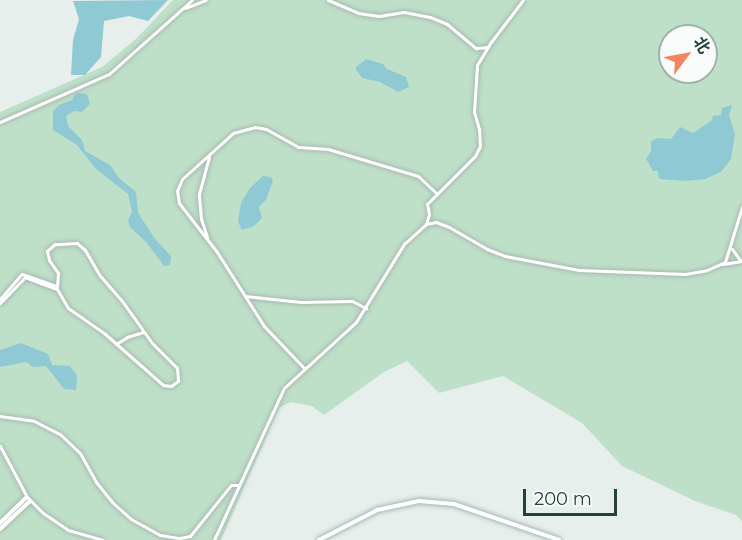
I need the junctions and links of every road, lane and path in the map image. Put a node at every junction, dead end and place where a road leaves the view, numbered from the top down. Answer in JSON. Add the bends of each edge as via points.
{"nodes":[{"id":1,"x":192,"y":0,"type":"edge"},
{"id":2,"x":206,"y":0,"type":"edge"},
{"id":3,"x":328,"y":0,"type":"edge"},
{"id":4,"x":523,"y":0,"type":"edge"},
{"id":5,"x":183,"y":8,"type":"junction"},
{"id":6,"x":488,"y":47,"type":"junction"},
{"id":7,"x":476,"y":48,"type":"junction"},
{"id":8,"x":482,"y":57,"type":"junction"},
{"id":9,"x":0,"y":122,"type":"edge"},
{"id":10,"x":210,"y":154,"type":"junction"},
{"id":11,"x":437,"y":194,"type":"junction"},
{"id":12,"x":742,"y":207,"type":"edge"},
{"id":13,"x":426,"y":224,"type":"junction"},
{"id":14,"x":209,"y":242,"type":"junction"},
{"id":15,"x":731,"y":247,"type":"junction"},
{"id":16,"x":742,"y":261,"type":"edge"},
{"id":17,"x":719,"y":266,"type":"junction"},
{"id":18,"x":57,"y":288,"type":"junction"},
{"id":19,"x":245,"y":296,"type":"junction"},
{"id":20,"x":0,"y":301,"type":"edge"},
{"id":21,"x":366,"y":308,"type":"junction"},
{"id":22,"x":143,"y":332,"type":"junction"},
{"id":23,"x":117,"y":344,"type":"junction"},
{"id":24,"x":304,"y":368,"type":"junction"},
{"id":25,"x":0,"y":416,"type":"edge"},
{"id":26,"x":0,"y":446,"type":"edge"},
{"id":27,"x":239,"y":485,"type":"junction"},
{"id":28,"x":28,"y":499,"type":"junction"},
{"id":29,"x":0,"y":523,"type":"edge"},
{"id":30,"x":0,"y":530,"type":"edge"},
{"id":31,"x":103,"y":540,"type":"edge"},
{"id":32,"x":214,"y":540,"type":"edge"},
{"id":33,"x":319,"y":540,"type":"edge"},
{"id":34,"x":559,"y":540,"type":"edge"}],
"edges":[{"from":1,"to":5,"type":"street"},
{"from":2,"to":5,"type":"street"},
{"from":3,"to":7,"type":"street","via":[[358,13],[379,16],[404,12],[430,17],[447,24]]},
{"from":4,"to":6,"type":"street"},
{"from":5,"to":9,"type":"street","via":[[109,74]]},
{"from":6,"to":7,"type":"street"},
{"from":6,"to":8,"type":"street"},
{"from":7,"to":8,"type":"street"},
{"from":8,"to":11,"type":"street","via":[[477,65],[474,112],[480,146]]},
{"from":10,"to":11,"type":"street","via":[[238,130],[261,128],[293,146],[333,150],[418,176]]},
{"from":10,"to":14,"type":"street","via":[[199,195],[201,219]]},
{"from":10,"to":14,"type":"street","via":[[182,179],[177,191],[179,203]]},
{"from":11,"to":13,"type":"street","via":[[427,204]]},
{"from":12,"to":15,"type":"street"},
{"from":13,"to":17,"type":"street","via":[[436,222],[449,227],[505,256],[579,270],[685,274]]},
{"from":13,"to":21,"type":"street","via":[[404,244]]},
{"from":14,"to":19,"type":"street"},
{"from":15,"to":16,"type":"street","via":[[735,257]]},
{"from":15,"to":17,"type":"street","via":[[728,258]]},
{"from":16,"to":17,"type":"street"},
{"from":18,"to":20,"type":"street","via":[[23,278]]},
{"from":18,"to":22,"type":"street","via":[[58,273],[47,251],[55,244],[77,243]]},
{"from":18,"to":23,"type":"street","via":[[68,308]]},
{"from":19,"to":21,"type":"street","via":[[301,302],[352,301]]},
{"from":19,"to":24,"type":"street","via":[[270,333]]},
{"from":21,"to":24,"type":"street","via":[[356,322]]},
{"from":22,"to":23,"type":"street"},
{"from":22,"to":23,"type":"street","via":[[177,368],[179,377],[175,384],[163,385]]},
{"from":24,"to":27,"type":"street","via":[[284,388]]},
{"from":25,"to":27,"type":"street","via":[[34,421],[60,434],[80,453],[112,502],[131,519],[160,535],[190,536],[231,485]]},
{"from":26,"to":28,"type":"street"},
{"from":27,"to":32,"type":"street"},
{"from":28,"to":29,"type":"street"},
{"from":28,"to":30,"type":"street"},
{"from":28,"to":31,"type":"street","via":[[68,530]]},
{"from":33,"to":34,"type":"street","via":[[377,510],[419,501],[454,504]]}]}
